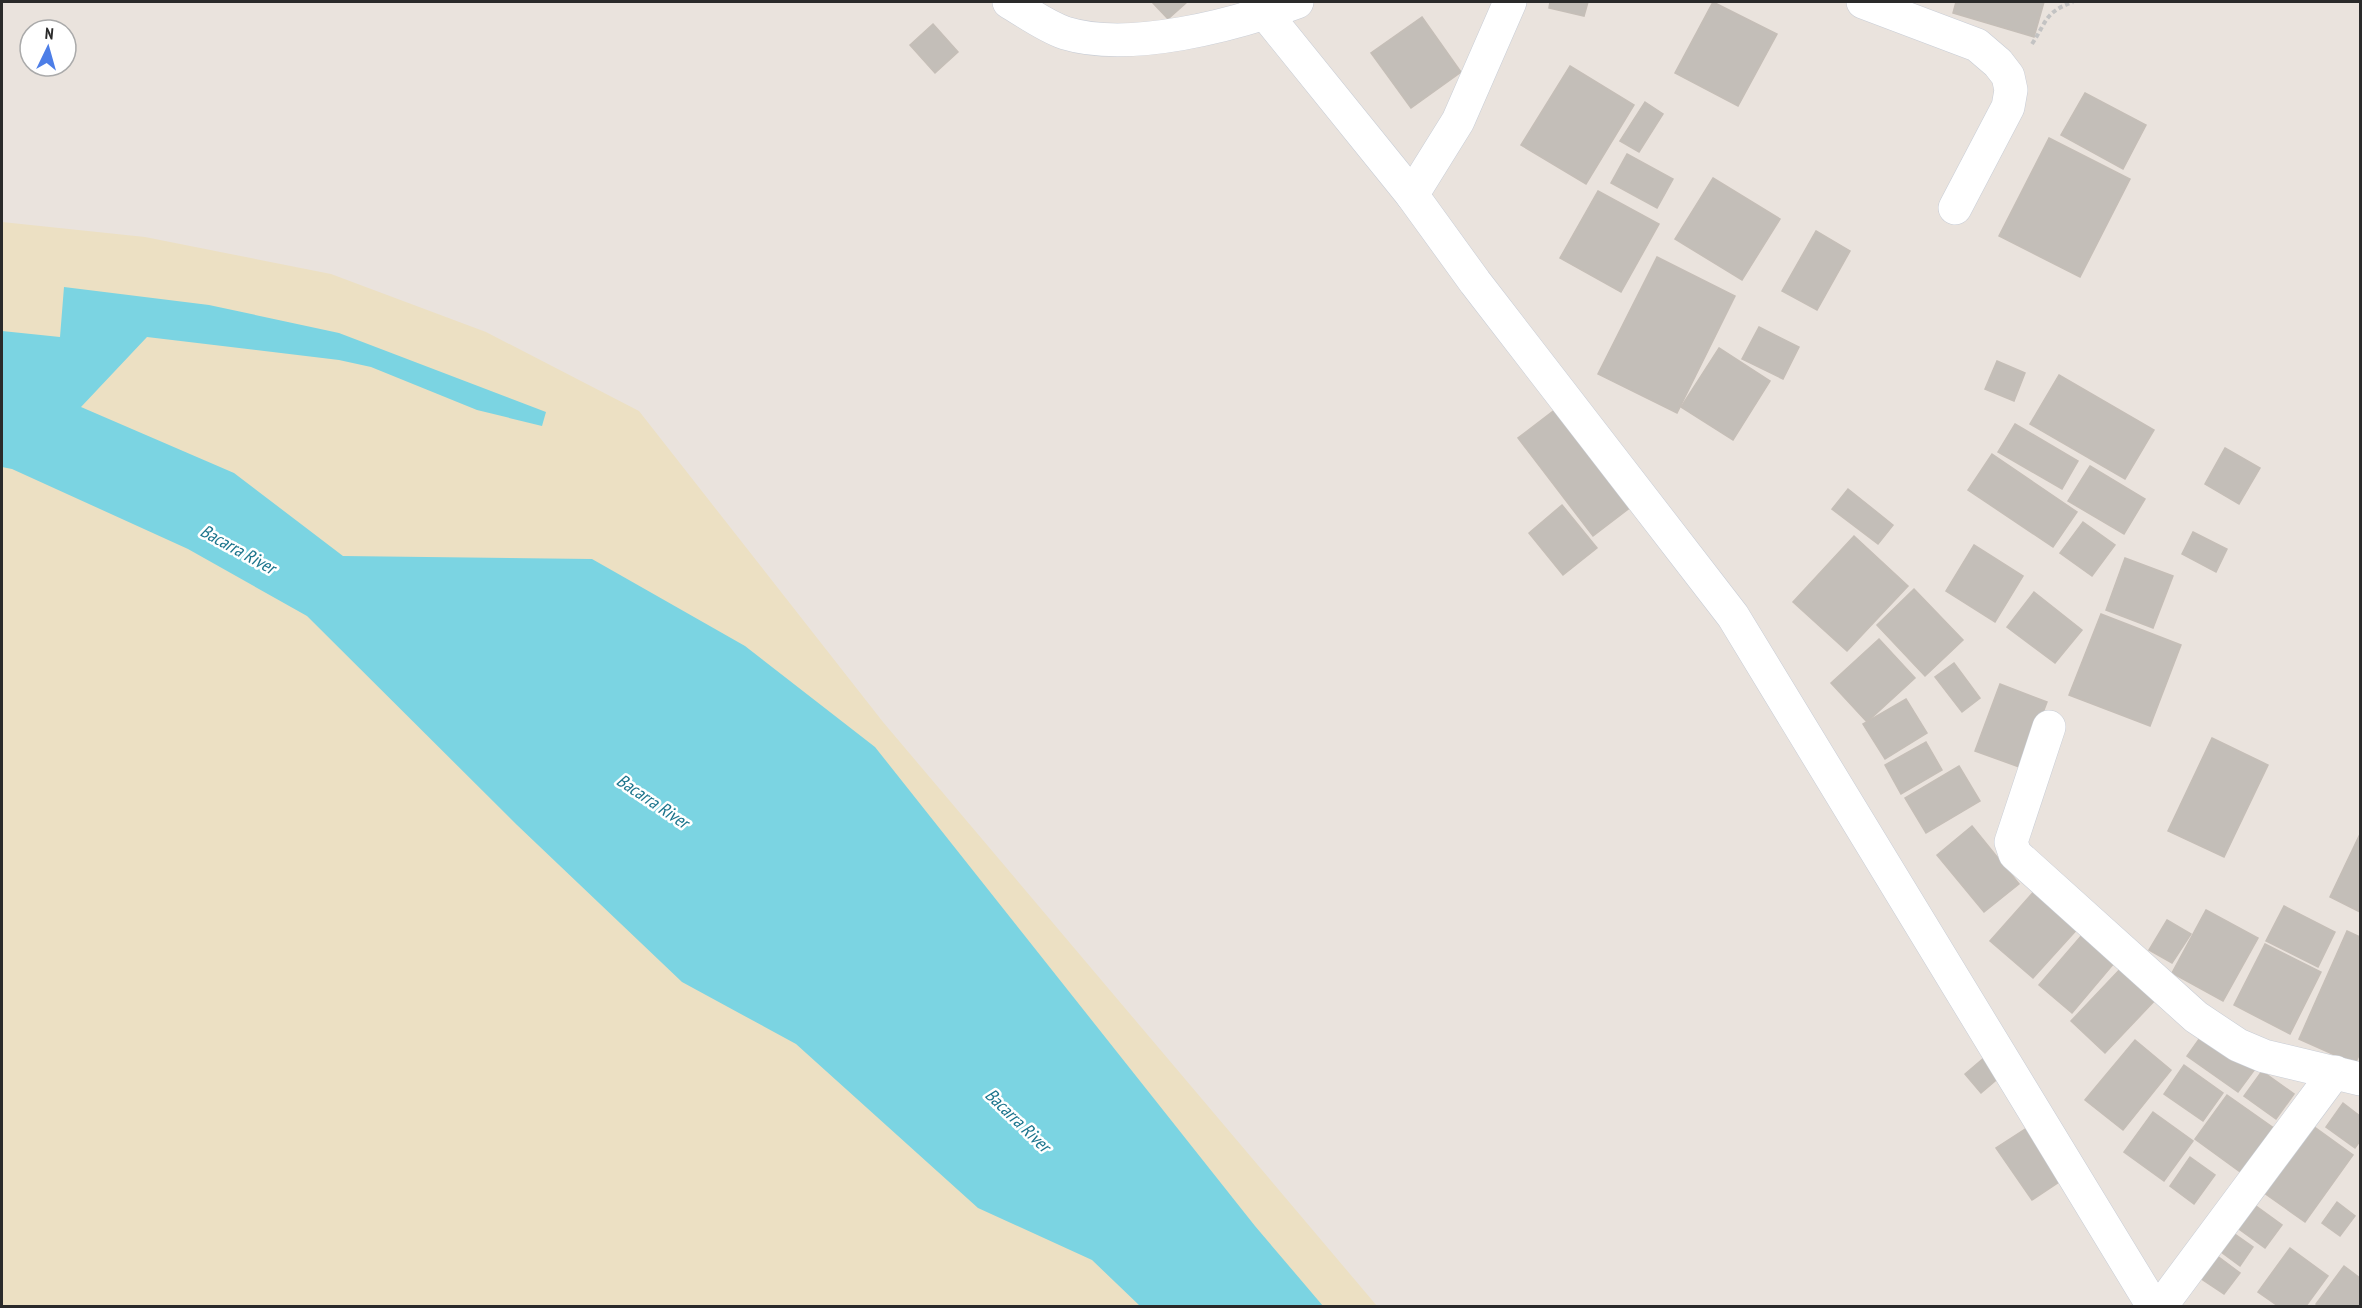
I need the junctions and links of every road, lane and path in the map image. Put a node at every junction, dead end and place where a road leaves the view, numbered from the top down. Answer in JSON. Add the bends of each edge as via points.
{"nodes":[{"id":1,"x":1009,"y":2,"type":"edge"},
{"id":2,"x":1297,"y":2,"type":"edge"},
{"id":3,"x":1510,"y":2,"type":"edge"},
{"id":4,"x":1863,"y":2,"type":"edge"},
{"id":5,"x":2073,"y":2,"type":"edge"},
{"id":6,"x":1261,"y":8,"type":"edge"},
{"id":7,"x":2008,"y":76,"type":"junction"},
{"id":8,"x":1412,"y":195,"type":"junction"},
{"id":9,"x":1955,"y":208,"type":"dead end"},
{"id":10,"x":2049,"y":727,"type":"dead end"},
{"id":11,"x":2348,"y":1075,"type":"edge"},
{"id":12,"x":2153,"y":1306,"type":"edge"},
{"id":13,"x":2161,"y":1306,"type":"edge"}],
"edges":[{"from":1,"to":6,"type":"street","via":[[1062,32],[1112,41],[1182,33]]},
{"from":2,"to":6,"type":"street"},
{"from":3,"to":8,"type":"street","via":[[1458,121]]},
{"from":4,"to":7,"type":"street","via":[[1977,45]]},
{"from":5,"to":7,"type":"path","via":[[2049,15]]},
{"from":6,"to":8,"type":"street"},
{"from":7,"to":9,"type":"street","via":[[2008,107]]},
{"from":8,"to":12,"type":"street","via":[[1733,616]]},
{"from":10,"to":11,"type":"street","via":[[2011,842],[2015,854],[2196,1017],[2238,1045],[2264,1056]]},
{"from":11,"to":13,"type":"street"}]}
